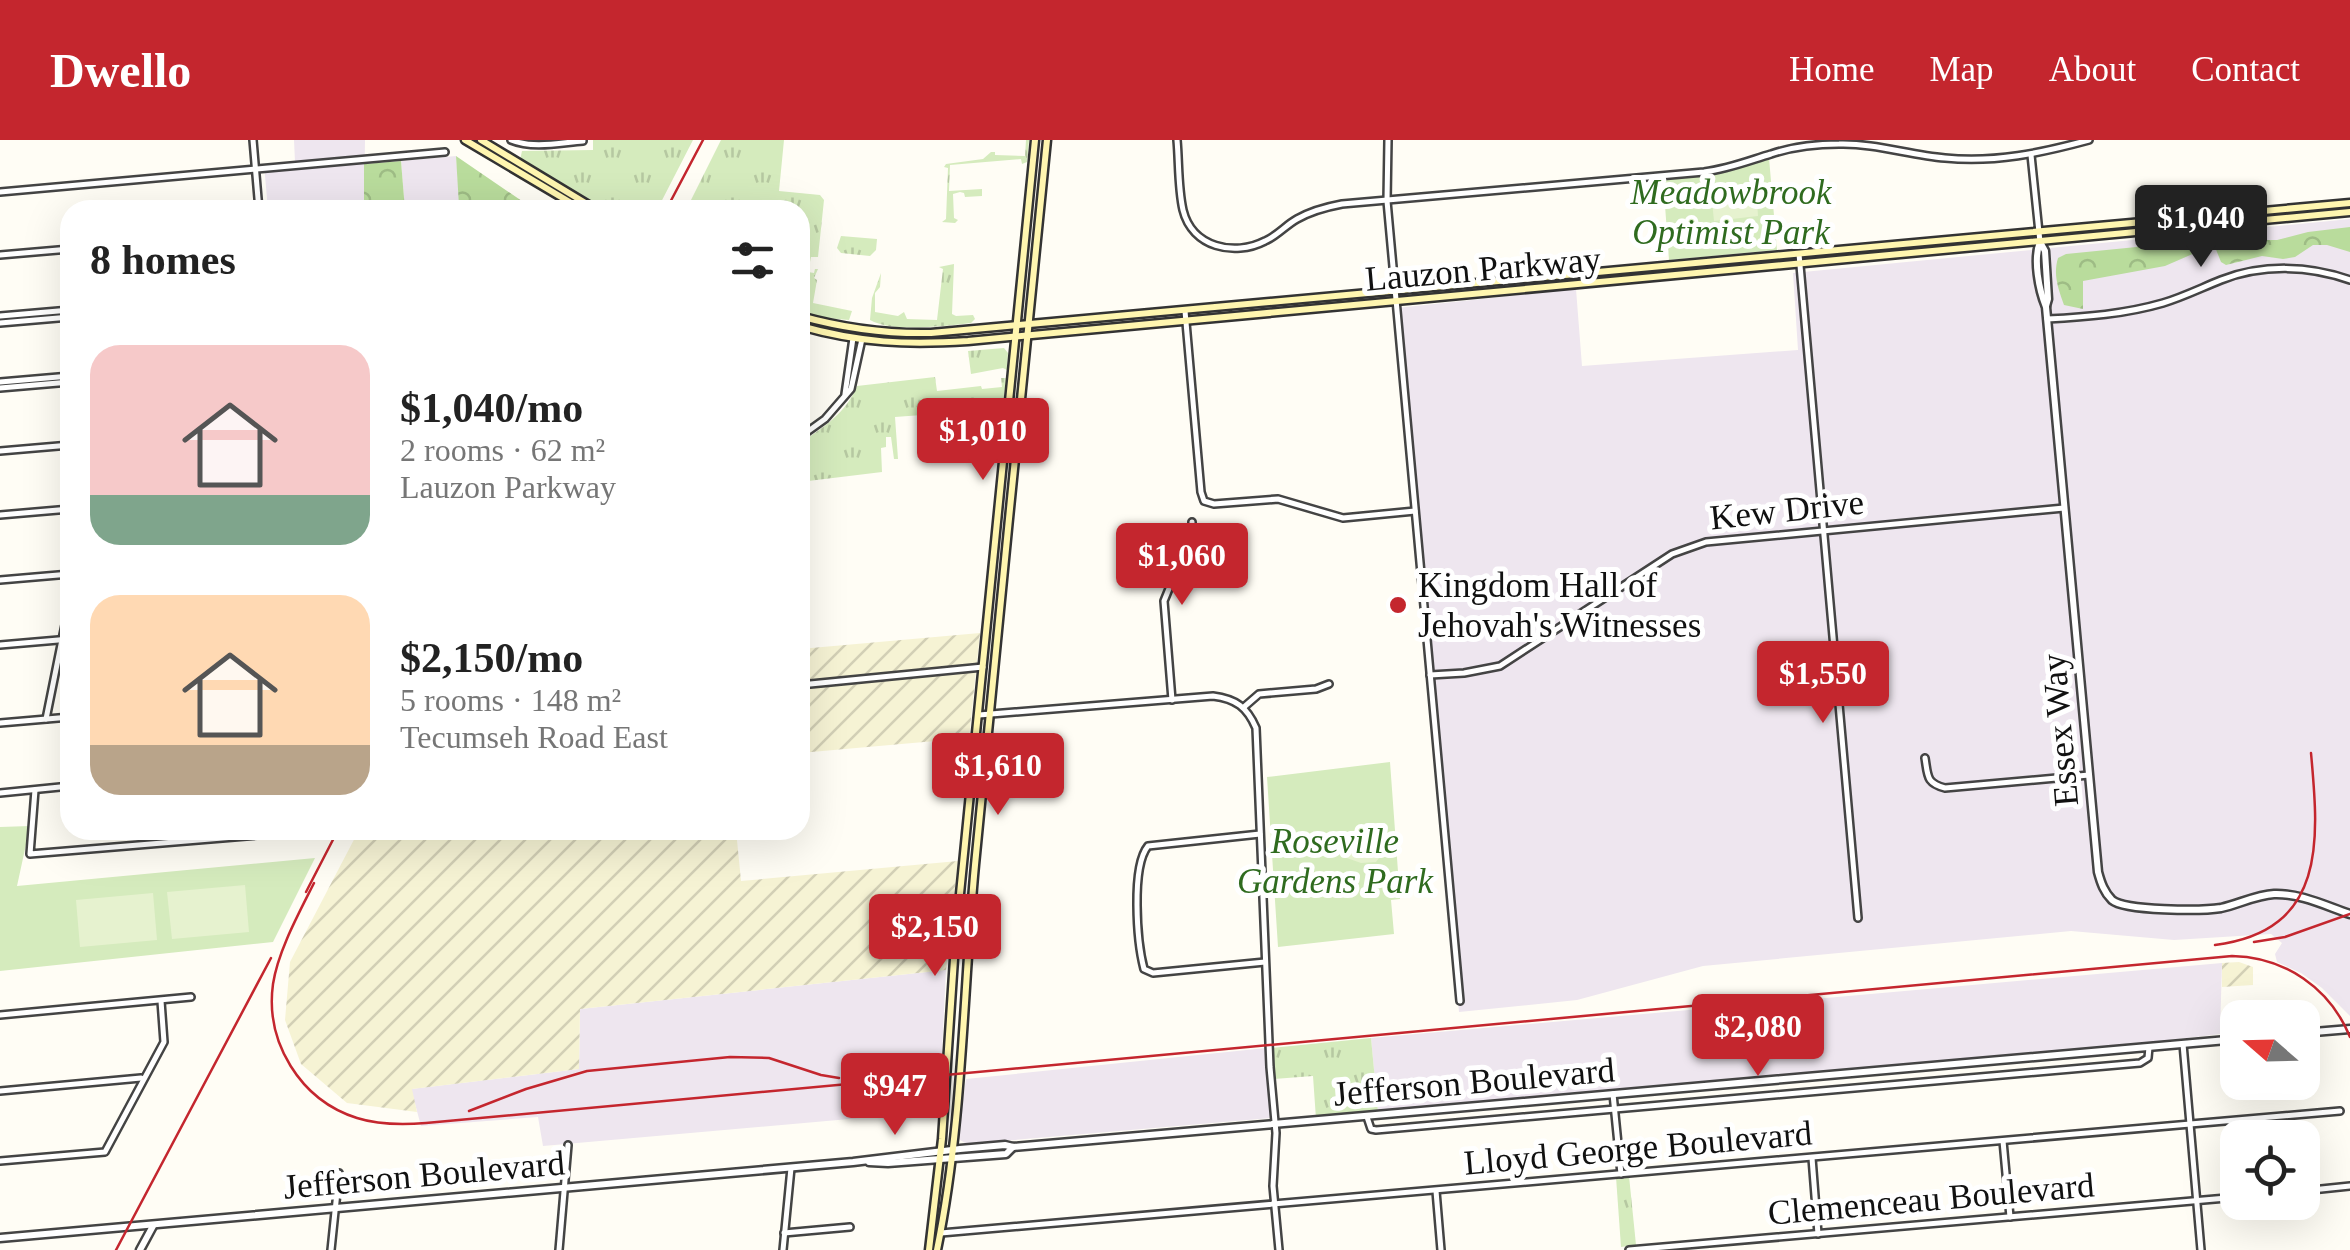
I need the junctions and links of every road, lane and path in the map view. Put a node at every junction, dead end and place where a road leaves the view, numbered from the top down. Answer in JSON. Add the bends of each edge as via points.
{"nodes":[{"id":1,"x":253,"y":140,"type":"edge"},
{"id":2,"x":466,"y":140,"type":"edge"},
{"id":3,"x":481,"y":140,"type":"edge"},
{"id":4,"x":511,"y":140,"type":"edge"},
{"id":5,"x":1035,"y":140,"type":"edge"},
{"id":6,"x":1047,"y":140,"type":"edge"},
{"id":7,"x":1177,"y":140,"type":"edge"},
{"id":8,"x":1388,"y":140,"type":"edge"},
{"id":9,"x":2089,"y":140,"type":"edge"},
{"id":10,"x":583,"y":141,"type":"edge"},
{"id":11,"x":544,"y":142,"type":"edge"},
{"id":12,"x":445,"y":152,"type":"dead end"},
{"id":13,"x":2031,"y":155,"type":"junction"},
{"id":14,"x":256,"y":170,"type":"junction"},
{"id":15,"x":0,"y":192,"type":"edge"},
{"id":16,"x":258,"y":200,"type":"edge"},
{"id":17,"x":566,"y":200,"type":"edge"},
{"id":18,"x":580,"y":200,"type":"edge"},
{"id":19,"x":1387,"y":200,"type":"junction"},
{"id":20,"x":2350,"y":203,"type":"edge"},
{"id":21,"x":2350,"y":212,"type":"edge"},
{"id":22,"x":2040,"y":232,"type":"junction"},
{"id":23,"x":2040,"y":242,"type":"junction"},
{"id":24,"x":60,"y":250,"type":"edge"},
{"id":25,"x":1799,"y":254,"type":"junction"},
{"id":26,"x":0,"y":255,"type":"edge"},
{"id":27,"x":1800,"y":266,"type":"junction"},
{"id":28,"x":2350,"y":280,"type":"edge"},
{"id":29,"x":1396,"y":291,"type":"junction"},
{"id":30,"x":1396,"y":302,"type":"junction"},
{"id":31,"x":1184,"y":310,"type":"junction"},
{"id":32,"x":60,"y":314,"type":"edge"},
{"id":33,"x":810,"y":318,"type":"edge"},
{"id":34,"x":0,"y":320,"type":"edge"},
{"id":35,"x":2047,"y":320,"type":"junction"},
{"id":36,"x":1186,"y":322,"type":"junction"},
{"id":37,"x":1029,"y":324,"type":"junction"},
{"id":38,"x":1017,"y":325,"type":"junction"},
{"id":39,"x":810,"y":328,"type":"edge"},
{"id":40,"x":859,"y":329,"type":"junction"},
{"id":41,"x":1028,"y":336,"type":"junction"},
{"id":42,"x":1016,"y":337,"type":"junction"},
{"id":43,"x":857,"y":340,"type":"junction"},
{"id":44,"x":60,"y":380,"type":"edge"},
{"id":45,"x":0,"y":385,"type":"edge"},
{"id":46,"x":810,"y":430,"type":"edge"},
{"id":47,"x":60,"y":446,"type":"edge"},
{"id":48,"x":0,"y":451,"type":"edge"},
{"id":49,"x":2064,"y":508,"type":"junction"},
{"id":50,"x":60,"y":510,"type":"edge"},
{"id":51,"x":1415,"y":511,"type":"junction"},
{"id":52,"x":0,"y":515,"type":"edge"},
{"id":53,"x":1192,"y":522,"type":"dead end"},
{"id":54,"x":1823,"y":530,"type":"junction"},
{"id":55,"x":60,"y":575,"type":"edge"},
{"id":56,"x":0,"y":580,"type":"edge"},
{"id":57,"x":60,"y":639,"type":"edge"},
{"id":58,"x":60,"y":644,"type":"edge"},
{"id":59,"x":0,"y":645,"type":"edge"},
{"id":60,"x":984,"y":668,"type":"junction"},
{"id":61,"x":1430,"y":675,"type":"junction"},
{"id":62,"x":810,"y":684,"type":"edge"},
{"id":63,"x":1328,"y":684,"type":"dead end"},
{"id":64,"x":1172,"y":700,"type":"junction"},
{"id":65,"x":1244,"y":707,"type":"junction"},
{"id":66,"x":979,"y":715,"type":"junction"},
{"id":67,"x":989,"y":716,"type":"junction"},
{"id":68,"x":60,"y":718,"type":"edge"},
{"id":69,"x":46,"y":719,"type":"junction"},
{"id":70,"x":0,"y":724,"type":"edge"},
{"id":71,"x":1925,"y":758,"type":"dead end"},
{"id":72,"x":2089,"y":775,"type":"junction"},
{"id":73,"x":60,"y":787,"type":"edge"},
{"id":74,"x":35,"y":790,"type":"junction"},
{"id":75,"x":0,"y":793,"type":"edge"},
{"id":76,"x":1260,"y":834,"type":"junction"},
{"id":77,"x":161,"y":840,"type":"edge"},
{"id":78,"x":2350,"y":914,"type":"edge"},
{"id":79,"x":1858,"y":918,"type":"dead end"},
{"id":80,"x":1266,"y":962,"type":"junction"},
{"id":81,"x":191,"y":998,"type":"dead end"},
{"id":82,"x":161,"y":1000,"type":"junction"},
{"id":83,"x":1460,"y":1001,"type":"dead end"},
{"id":84,"x":0,"y":1015,"type":"edge"},
{"id":85,"x":2350,"y":1029,"type":"edge"},
{"id":86,"x":2320,"y":1032,"type":"edge"},
{"id":87,"x":2220,"y":1041,"type":"edge"},
{"id":88,"x":2183,"y":1044,"type":"junction"},
{"id":89,"x":2148,"y":1047,"type":"junction"},
{"id":90,"x":1995,"y":1060,"type":"junction"},
{"id":91,"x":1996,"y":1076,"type":"junction"},
{"id":92,"x":1810,"y":1077,"type":"junction"},
{"id":93,"x":144,"y":1078,"type":"junction"},
{"id":94,"x":0,"y":1091,"type":"edge"},
{"id":95,"x":1810,"y":1092,"type":"junction"},
{"id":96,"x":1614,"y":1094,"type":"junction"},
{"id":97,"x":1615,"y":1110,"type":"junction"},
{"id":98,"x":2340,"y":1110,"type":"dead end"},
{"id":99,"x":1426,"y":1112,"type":"junction"},
{"id":100,"x":1367,"y":1117,"type":"junction"},
{"id":101,"x":2190,"y":1124,"type":"junction"},
{"id":102,"x":1275,"y":1125,"type":"junction"},
{"id":103,"x":1428,"y":1126,"type":"junction"},
{"id":104,"x":2003,"y":1140,"type":"junction"},
{"id":105,"x":568,"y":1145,"type":"dead end"},
{"id":106,"x":951,"y":1154,"type":"junction"},
{"id":107,"x":940,"y":1155,"type":"junction"},
{"id":108,"x":1812,"y":1158,"type":"junction"},
{"id":109,"x":0,"y":1161,"type":"edge"},
{"id":110,"x":791,"y":1168,"type":"junction"},
{"id":111,"x":338,"y":1173,"type":"dead end"},
{"id":112,"x":1621,"y":1174,"type":"junction"},
{"id":113,"x":2350,"y":1186,"type":"edge"},
{"id":114,"x":564,"y":1188,"type":"junction"},
{"id":115,"x":2320,"y":1189,"type":"edge"},
{"id":116,"x":1436,"y":1191,"type":"junction"},
{"id":117,"x":2220,"y":1199,"type":"edge"},
{"id":118,"x":2197,"y":1201,"type":"junction"},
{"id":119,"x":1275,"y":1205,"type":"junction"},
{"id":120,"x":335,"y":1208,"type":"junction"},
{"id":121,"x":2010,"y":1217,"type":"junction"},
{"id":122,"x":154,"y":1225,"type":"junction"},
{"id":123,"x":850,"y":1227,"type":"dead end"},
{"id":124,"x":784,"y":1232,"type":"junction"},
{"id":125,"x":941,"y":1233,"type":"junction"},
{"id":126,"x":1818,"y":1234,"type":"junction"},
{"id":127,"x":0,"y":1238,"type":"edge"},
{"id":128,"x":140,"y":1250,"type":"edge"},
{"id":129,"x":331,"y":1250,"type":"edge"},
{"id":130,"x":559,"y":1250,"type":"edge"},
{"id":131,"x":782,"y":1250,"type":"edge"},
{"id":132,"x":929,"y":1250,"type":"edge"},
{"id":133,"x":938,"y":1250,"type":"edge"},
{"id":134,"x":1279,"y":1250,"type":"edge"},
{"id":135,"x":1442,"y":1250,"type":"edge"},
{"id":136,"x":1629,"y":1250,"type":"edge"},
{"id":137,"x":2201,"y":1250,"type":"edge"}],
"edges":[{"from":1,"to":14,"type":"street"},
{"from":2,"to":17,"type":"main road"},
{"from":3,"to":18,"type":"main road"},
{"from":4,"to":11,"type":"street"},
{"from":5,"to":38,"type":"main road"},
{"from":6,"to":37,"type":"main road"},
{"from":7,"to":19,"type":"street","via":[[1182,208],[1188,224],[1216,246],[1248,247],[1321,209]]},
{"from":8,"to":19,"type":"street"},
{"from":9,"to":13,"type":"street"},
{"from":10,"to":11,"type":"street"},
{"from":12,"to":14,"type":"street"},
{"from":13,"to":19,"type":"street","via":[[1969,160],[1860,144],[1812,145],[1718,170]]},
{"from":13,"to":22,"type":"street","name":"Essex Way"},
{"from":14,"to":15,"type":"street"},
{"from":14,"to":16,"type":"street"},
{"from":19,"to":29,"type":"street"},
{"from":20,"to":22,"type":"main road","name":"Lauzon Parkway"},
{"from":21,"to":23,"type":"main road","name":"Lauzon Parkway"},
{"from":22,"to":23,"type":"street","name":"Essex Way"},
{"from":22,"to":25,"type":"main road","name":"Lauzon Parkway"},
{"from":23,"to":27,"type":"main road","name":"Lauzon Parkway"},
{"from":23,"to":35,"type":"street","name":"Essex Way"},
{"from":24,"to":26,"type":"street"},
{"from":25,"to":27,"type":"street"},
{"from":25,"to":29,"type":"main road","name":"Lauzon Parkway"},
{"from":27,"to":30,"type":"main road","name":"Lauzon Parkway"},
{"from":27,"to":54,"type":"street"},
{"from":28,"to":35,"type":"street","via":[[2304,269],[2254,270],[2135,310]]},
{"from":29,"to":30,"type":"street"},
{"from":29,"to":31,"type":"main road","name":"Lauzon Parkway"},
{"from":30,"to":36,"type":"main road","name":"Lauzon Parkway"},
{"from":30,"to":51,"type":"street"},
{"from":31,"to":36,"type":"street"},
{"from":31,"to":37,"type":"main road","name":"Lauzon Parkway"},
{"from":32,"to":34,"type":"street"},
{"from":33,"to":40,"type":"main road","name":"Lauzon Parkway"},
{"from":35,"to":49,"type":"street","name":"Essex Way"},
{"from":36,"to":41,"type":"main road","name":"Lauzon Parkway"},
{"from":36,"to":51,"type":"street","via":[[1204,501],[1278,499],[1343,518]]},
{"from":37,"to":38,"type":"main road","name":"Lauzon Parkway"},
{"from":37,"to":41,"type":"main road"},
{"from":38,"to":40,"type":"main road","name":"Lauzon Parkway","via":[[906,334]]},
{"from":38,"to":42,"type":"main road"},
{"from":39,"to":43,"type":"main road","name":"Lauzon Parkway"},
{"from":40,"to":43,"type":"street"},
{"from":41,"to":42,"type":"main road","name":"Lauzon Parkway"},
{"from":41,"to":67,"type":"main road"},
{"from":42,"to":43,"type":"main road","name":"Lauzon Parkway","via":[[928,344]]},
{"from":42,"to":60,"type":"main road"},
{"from":43,"to":46,"type":"street","via":[[851,389]]},
{"from":44,"to":45,"type":"street"},
{"from":47,"to":48,"type":"street"},
{"from":49,"to":54,"type":"street","name":"Kew Drive"},
{"from":49,"to":72,"type":"street","name":"Essex Way"},
{"from":50,"to":52,"type":"street"},
{"from":51,"to":61,"type":"street"},
{"from":53,"to":64,"type":"street","via":[[1164,601]]},
{"from":54,"to":61,"type":"street","name":"Kew Drive","via":[[1689,546],[1500,666]]},
{"from":54,"to":79,"type":"street"},
{"from":55,"to":56,"type":"street"},
{"from":57,"to":59,"type":"street"},
{"from":58,"to":69,"type":"street"},
{"from":60,"to":62,"type":"street"},
{"from":60,"to":66,"type":"main road"},
{"from":61,"to":83,"type":"street"},
{"from":63,"to":65,"type":"street","via":[[1259,694]]},
{"from":64,"to":65,"type":"street","via":[[1213,696]]},
{"from":64,"to":67,"type":"street"},
{"from":65,"to":76,"type":"street","via":[[1256,728]]},
{"from":66,"to":67,"type":"street"},
{"from":66,"to":107,"type":"main road"},
{"from":67,"to":106,"type":"main road"},
{"from":68,"to":69,"type":"street"},
{"from":69,"to":70,"type":"street"},
{"from":71,"to":72,"type":"street","via":[[1928,778],[1945,788]]},
{"from":72,"to":78,"type":"street","name":"Essex Way","via":[[2098,872],[2116,903],[2207,910],[2288,894]]},
{"from":73,"to":74,"type":"street"},
{"from":74,"to":75,"type":"street"},
{"from":74,"to":77,"type":"street","via":[[30,854]]},
{"from":76,"to":80,"type":"street"},
{"from":76,"to":80,"type":"street","via":[[1148,846],[1140,855],[1137,894],[1144,969]]},
{"from":80,"to":102,"type":"street"},
{"from":81,"to":82,"type":"street"},
{"from":82,"to":84,"type":"street"},
{"from":82,"to":93,"type":"street","via":[[164,1042]]},
{"from":85,"to":86,"type":"street"},
{"from":87,"to":88,"type":"street","name":"Jefferson Boulevard"},
{"from":88,"to":89,"type":"street","name":"Jefferson Boulevard"},
{"from":88,"to":101,"type":"street"},
{"from":89,"to":90,"type":"street","name":"Jefferson Boulevard"},
{"from":89,"to":91,"type":"street","via":[[2140,1063]]},
{"from":90,"to":91,"type":"street"},
{"from":90,"to":92,"type":"street","name":"Jefferson Boulevard"},
{"from":91,"to":95,"type":"street"},
{"from":92,"to":95,"type":"street"},
{"from":92,"to":96,"type":"street","name":"Jefferson Boulevard"},
{"from":93,"to":94,"type":"street"},
{"from":93,"to":109,"type":"street","via":[[105,1152]]},
{"from":95,"to":97,"type":"street"},
{"from":96,"to":97,"type":"street"},
{"from":96,"to":99,"type":"street","name":"Jefferson Boulevard"},
{"from":97,"to":103,"type":"street"},
{"from":97,"to":112,"type":"street"},
{"from":98,"to":101,"type":"street","name":"Lloyd George Boulevard"},
{"from":99,"to":100,"type":"street","name":"Jefferson Boulevard"},
{"from":99,"to":103,"type":"street"},
{"from":100,"to":102,"type":"street","name":"Jefferson Boulevard"},
{"from":100,"to":103,"type":"street","via":[[1376,1130]]},
{"from":101,"to":104,"type":"street","name":"Lloyd George Boulevard"},
{"from":101,"to":118,"type":"street"},
{"from":102,"to":106,"type":"street","name":"Jefferson Boulevard"},
{"from":102,"to":119,"type":"street"},
{"from":104,"to":108,"type":"street","name":"Lloyd George Boulevard"},
{"from":104,"to":121,"type":"street"},
{"from":105,"to":114,"type":"street"},
{"from":106,"to":107,"type":"street","name":"Jefferson Boulevard"},
{"from":106,"to":125,"type":"main road"},
{"from":107,"to":110,"type":"street","name":"Jefferson Boulevard"},
{"from":107,"to":132,"type":"main road"},
{"from":108,"to":112,"type":"street","name":"Lloyd George Boulevard"},
{"from":108,"to":126,"type":"street"},
{"from":110,"to":114,"type":"street","name":"Jefferson Boulevard"},
{"from":110,"to":124,"type":"street"},
{"from":111,"to":120,"type":"street"},
{"from":112,"to":116,"type":"street","name":"Lloyd George Boulevard"},
{"from":113,"to":115,"type":"street"},
{"from":114,"to":120,"type":"street","name":"Jefferson Boulevard"},
{"from":114,"to":130,"type":"street"},
{"from":116,"to":119,"type":"street","name":"Lloyd George Boulevard"},
{"from":116,"to":135,"type":"street"},
{"from":117,"to":118,"type":"street","name":"Clemenceau Boulevard"},
{"from":118,"to":121,"type":"street","name":"Clemenceau Boulevard"},
{"from":118,"to":137,"type":"street"},
{"from":119,"to":125,"type":"street","name":"Lloyd George Boulevard"},
{"from":119,"to":134,"type":"street"},
{"from":120,"to":122,"type":"street","name":"Jefferson Boulevard"},
{"from":120,"to":129,"type":"street"},
{"from":121,"to":126,"type":"street","name":"Clemenceau Boulevard"},
{"from":122,"to":127,"type":"street","name":"Jefferson Boulevard"},
{"from":122,"to":128,"type":"street"},
{"from":123,"to":124,"type":"street"},
{"from":124,"to":131,"type":"street"},
{"from":125,"to":133,"type":"main road"},
{"from":126,"to":136,"type":"street","name":"Clemenceau Boulevard"}]}
